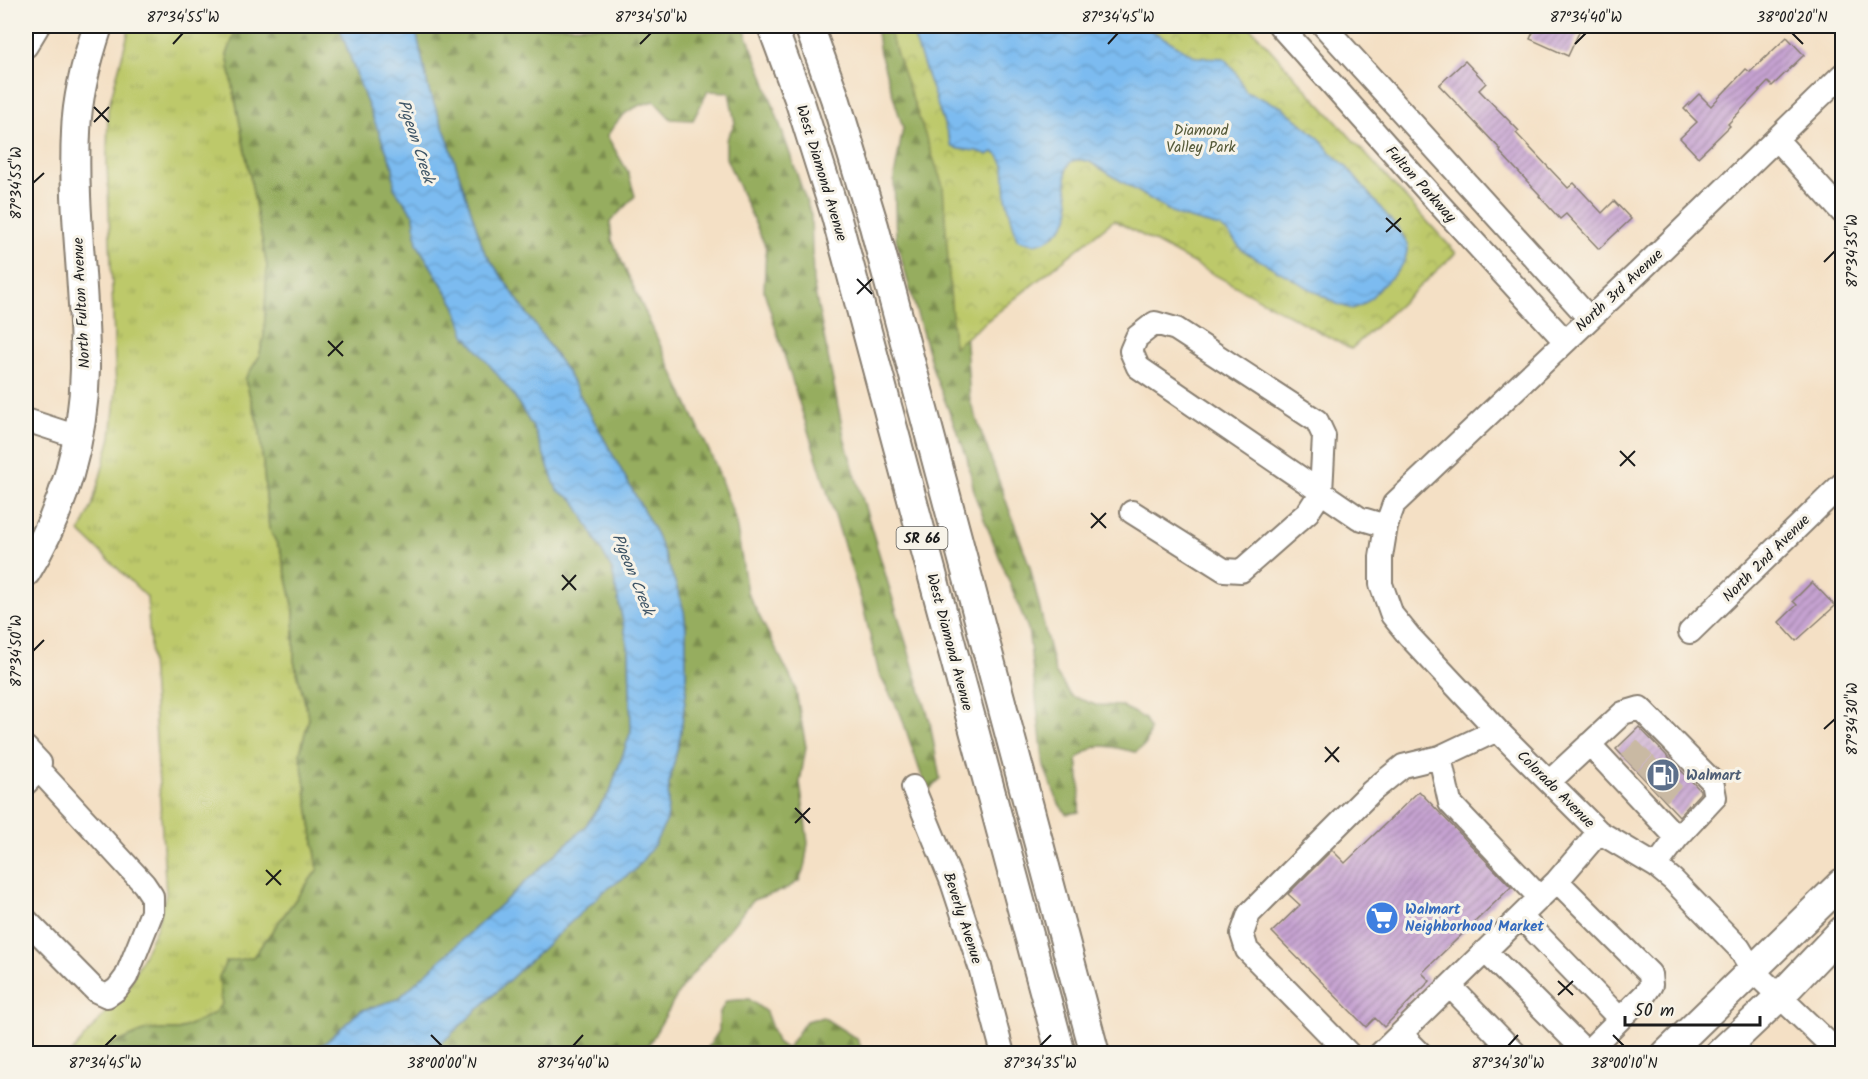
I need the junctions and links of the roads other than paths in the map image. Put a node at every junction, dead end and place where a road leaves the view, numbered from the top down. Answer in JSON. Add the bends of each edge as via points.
{"nodes":[{"id":1,"x":38,"y":26,"type":"edge"},
{"id":2,"x":99,"y":26,"type":"edge"},
{"id":3,"x":772,"y":26,"type":"edge"},
{"id":4,"x":809,"y":26,"type":"edge"},
{"id":5,"x":1280,"y":26,"type":"edge"},
{"id":6,"x":1324,"y":26,"type":"edge"},
{"id":7,"x":26,"y":46,"type":"edge"},
{"id":8,"x":1842,"y":75,"type":"edge"},
{"id":9,"x":1776,"y":139,"type":"junction"},
{"id":10,"x":1842,"y":212,"type":"edge"},
{"id":11,"x":1589,"y":318,"type":"junction"},
{"id":12,"x":1565,"y":341,"type":"junction"},
{"id":13,"x":26,"y":420,"type":"edge"},
{"id":14,"x":78,"y":437,"type":"junction"},
{"id":15,"x":1842,"y":484,"type":"edge"},
{"id":16,"x":1321,"y":492,"type":"junction"},
{"id":17,"x":1394,"y":504,"type":"joint"},
{"id":18,"x":1132,"y":512,"type":"dead end"},
{"id":19,"x":1386,"y":526,"type":"junction"},
{"id":20,"x":26,"y":572,"type":"edge"},
{"id":21,"x":1690,"y":632,"type":"dead end"},
{"id":22,"x":1497,"y":730,"type":"junction"},
{"id":23,"x":1589,"y":744,"type":"junction"},
{"id":24,"x":26,"y":748,"type":"edge"},
{"id":25,"x":1440,"y":757,"type":"junction"},
{"id":26,"x":32,"y":777,"type":"edge"},
{"id":27,"x":1549,"y":782,"type":"junction"},
{"id":28,"x":914,"y":787,"type":"dead end"},
{"id":29,"x":1599,"y":832,"type":"junction"},
{"id":30,"x":1677,"y":838,"type":"junction"},
{"id":31,"x":1656,"y":866,"type":"junction"},
{"id":32,"x":1557,"y":881,"type":"junction"},
{"id":33,"x":1842,"y":883,"type":"edge"},
{"id":34,"x":1540,"y":898,"type":"junction"},
{"id":35,"x":1521,"y":917,"type":"junction"},
{"id":36,"x":26,"y":920,"type":"edge"},
{"id":37,"x":1842,"y":931,"type":"edge"},
{"id":38,"x":1485,"y":951,"type":"junction"},
{"id":39,"x":1754,"y":971,"type":"junction"},
{"id":40,"x":1450,"y":986,"type":"junction"},
{"id":41,"x":1780,"y":996,"type":"junction"},
{"id":42,"x":1620,"y":1019,"type":"junction"},
{"id":43,"x":1401,"y":1034,"type":"junction"},
{"id":44,"x":1003,"y":1053,"type":"edge"},
{"id":45,"x":1060,"y":1053,"type":"edge"},
{"id":46,"x":1095,"y":1053,"type":"edge"},
{"id":47,"x":1349,"y":1053,"type":"edge"},
{"id":48,"x":1380,"y":1053,"type":"edge"},
{"id":49,"x":1421,"y":1053,"type":"edge"},
{"id":50,"x":1516,"y":1053,"type":"edge"},
{"id":51,"x":1586,"y":1053,"type":"edge"},
{"id":52,"x":1666,"y":1053,"type":"edge"},
{"id":53,"x":1719,"y":1053,"type":"edge"},
{"id":54,"x":1839,"y":1053,"type":"edge"}],
"edges":[{"from":1,"to":7,"type":"street"},
{"from":2,"to":14,"type":"main road","name":"North Fulton Avenue","via":[[84,76],[76,131],[76,213],[85,369]]},
{"from":3,"to":45,"type":"main road","name":"West Diamond Avenue","number":"SR 66","via":[[836,216]]},
{"from":4,"to":46,"type":"main road","number":"SR 66","via":[[874,226]]},
{"from":5,"to":12,"type":"street","name":"Fulton Parkway"},
{"from":6,"to":11,"type":"street"},
{"from":8,"to":9,"type":"street","name":"North 3rd Avenue"},
{"from":9,"to":10,"type":"street"},
{"from":9,"to":11,"type":"street","name":"North 3rd Avenue"},
{"from":11,"to":12,"type":"street","name":"North 3rd Avenue"},
{"from":12,"to":17,"type":"street","name":"North 3rd Avenue"},
{"from":13,"to":14,"type":"street"},
{"from":14,"to":20,"type":"main road","name":"North Fulton Avenue","via":[[61,501]]},
{"from":15,"to":21,"type":"street","name":"North 2nd Avenue"},
{"from":16,"to":16,"type":"street","via":[[1138,367],[1131,351],[1137,337],[1155,323],[1176,329],[1317,421],[1324,436]]},
{"from":16,"to":18,"type":"street","via":[[1308,512],[1241,571],[1224,570]]},
{"from":16,"to":19,"type":"street","via":[[1359,518]]},
{"from":17,"to":19,"type":"street","name":"Colorado Avenue"},
{"from":19,"to":22,"type":"street","name":"Colorado Avenue","via":[[1381,584],[1392,615]]},
{"from":22,"to":25,"type":"street"},
{"from":22,"to":27,"type":"street","name":"Colorado Avenue"},
{"from":23,"to":27,"type":"street"},
{"from":23,"to":30,"type":"street","via":[[1638,785]]},
{"from":23,"to":30,"type":"street","via":[[1623,713],[1640,708],[1657,735],[1680,759],[1712,781],[1715,797]]},
{"from":24,"to":26,"type":"street","via":[[40,763]]},
{"from":25,"to":34,"type":"street","via":[[1450,803]]},
{"from":25,"to":47,"type":"street","via":[[1403,766],[1372,791],[1250,915],[1242,934],[1247,950]]},
{"from":26,"to":36,"type":"street","via":[[144,884],[152,896],[152,912],[126,977],[107,996],[96,991]]},
{"from":27,"to":29,"type":"street","name":"Colorado Avenue"},
{"from":28,"to":44,"type":"street","name":"Beverly Avenue","via":[[952,882]]},
{"from":29,"to":31,"type":"street","name":"Colorado Avenue"},
{"from":29,"to":32,"type":"street"},
{"from":30,"to":31,"type":"street"},
{"from":31,"to":39,"type":"street","name":"Colorado Avenue","via":[[1739,948]]},
{"from":32,"to":34,"type":"street"},
{"from":32,"to":42,"type":"street","via":[[1650,974],[1651,985]]},
{"from":33,"to":39,"type":"main road"},
{"from":34,"to":35,"type":"street"},
{"from":35,"to":38,"type":"street"},
{"from":35,"to":42,"type":"street"},
{"from":37,"to":41,"type":"main road"},
{"from":38,"to":40,"type":"street"},
{"from":38,"to":51,"type":"street"},
{"from":39,"to":41,"type":"street","name":"Colorado Avenue"},
{"from":39,"to":52,"type":"main road"},
{"from":40,"to":43,"type":"street"},
{"from":40,"to":50,"type":"street"},
{"from":41,"to":53,"type":"main road"},
{"from":41,"to":54,"type":"street","name":"Colorado Avenue"},
{"from":42,"to":51,"type":"street"},
{"from":43,"to":48,"type":"street"},
{"from":43,"to":49,"type":"street"}]}
